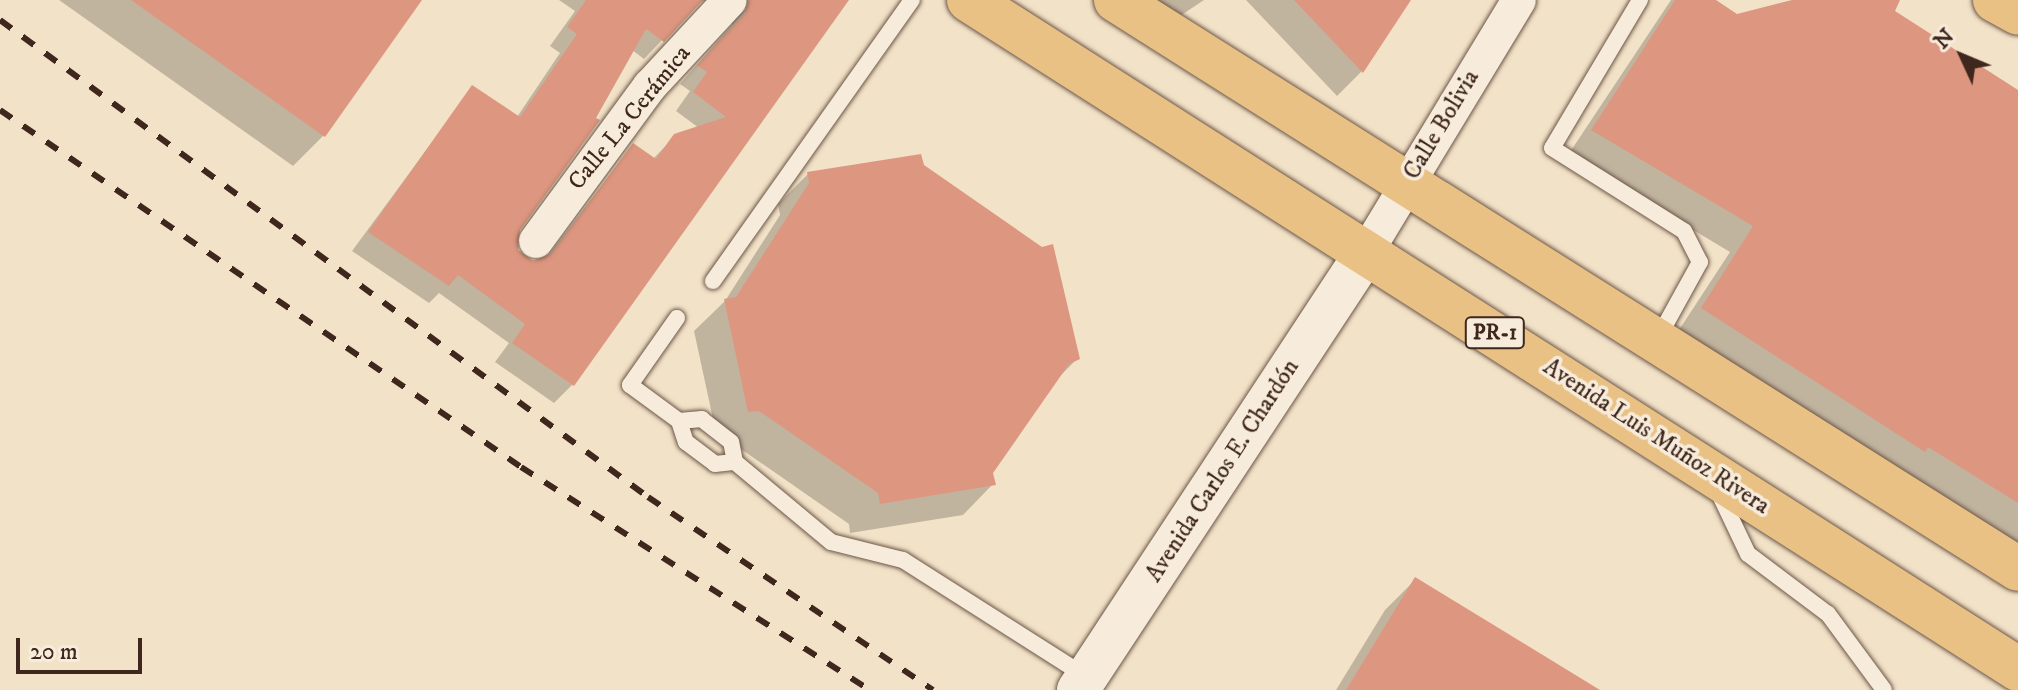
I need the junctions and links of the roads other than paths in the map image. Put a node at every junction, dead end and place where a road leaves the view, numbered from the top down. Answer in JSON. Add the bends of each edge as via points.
{"nodes":[{"id":1,"x":730,"y":0,"type":"edge"},
{"id":2,"x":912,"y":0,"type":"edge"},
{"id":3,"x":969,"y":0,"type":"edge"},
{"id":4,"x":1116,"y":0,"type":"edge"},
{"id":5,"x":1519,"y":0,"type":"edge"},
{"id":6,"x":1640,"y":0,"type":"edge"},
{"id":7,"x":1995,"y":0,"type":"edge"},
{"id":8,"x":2018,"y":13,"type":"edge"},
{"id":9,"x":1407,"y":185,"type":"junction"},
{"id":10,"x":536,"y":241,"type":"dead end"},
{"id":11,"x":1367,"y":251,"type":"junction"},
{"id":12,"x":713,"y":281,"type":"dead end"},
{"id":13,"x":677,"y":318,"type":"dead end"},
{"id":14,"x":1657,"y":341,"type":"junction"},
{"id":15,"x":679,"y":421,"type":"junction"},
{"id":16,"x":735,"y":462,"type":"junction"},
{"id":17,"x":1707,"y":469,"type":"junction"},
{"id":18,"x":2018,"y":569,"type":"edge"},
{"id":19,"x":2018,"y":669,"type":"edge"},
{"id":20,"x":1082,"y":683,"type":"edge"},
{"id":21,"x":1884,"y":690,"type":"edge"}],
"edges":[{"from":1,"to":10,"type":"street","name":"Calle La Cerámica","via":[[650,86]]},
{"from":2,"to":12,"type":"lane"},
{"from":3,"to":11,"type":"main road","name":"Avenida Luis Muñoz Rivera","number":"PR-1"},
{"from":4,"to":9,"type":"main road"},
{"from":5,"to":9,"type":"street","name":"Calle Bolivia"},
{"from":6,"to":14,"type":"lane","via":[[1552,148],[1684,231],[1700,262]]},
{"from":7,"to":8,"type":"main road"},
{"from":9,"to":11,"type":"street","name":"Calle Bolivia"},
{"from":9,"to":14,"type":"main road"},
{"from":11,"to":17,"type":"main road","name":"Avenida Luis Muñoz Rivera","number":"PR-1"},
{"from":11,"to":20,"type":"street","name":"Avenida Carlos E. Chardón"},
{"from":13,"to":15,"type":"lane","via":[[630,385]]},
{"from":14,"to":18,"type":"main road"},
{"from":15,"to":16,"type":"lane","via":[[686,442],[715,464]]},
{"from":15,"to":16,"type":"lane","via":[[702,419],[731,442]]},
{"from":16,"to":20,"type":"lane","via":[[831,542],[903,560]]},
{"from":17,"to":19,"type":"main road","name":"Avenida Luis Muñoz Rivera","number":"PR-1"},
{"from":17,"to":21,"type":"lane","via":[[1748,554],[1828,614]]}]}
